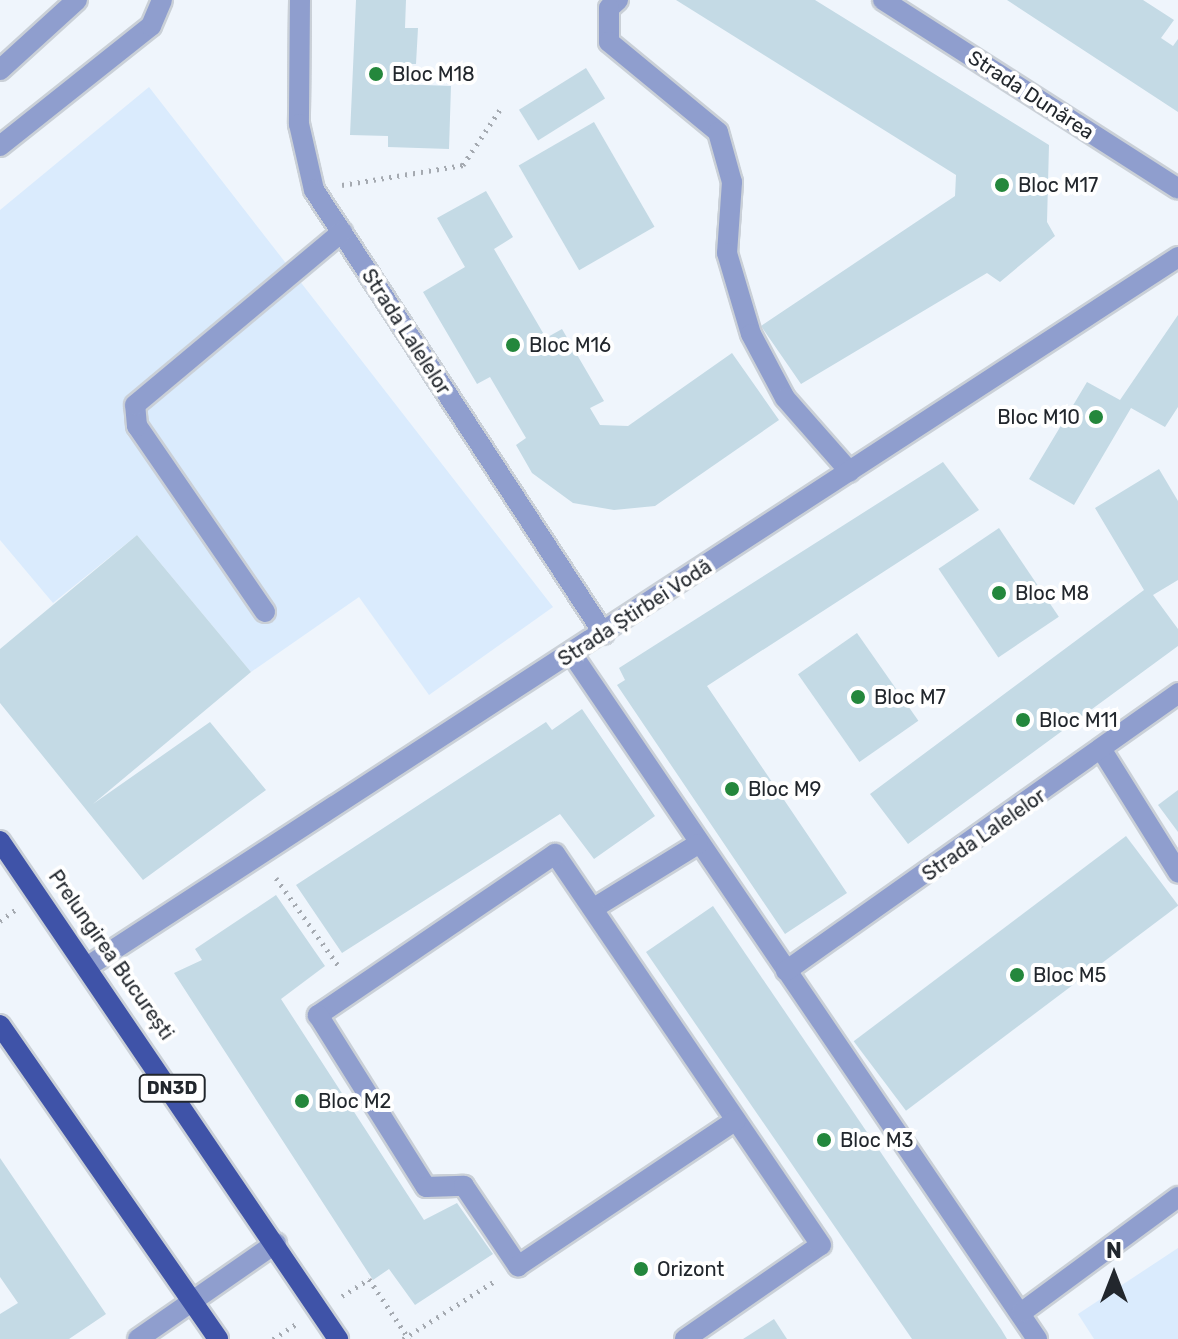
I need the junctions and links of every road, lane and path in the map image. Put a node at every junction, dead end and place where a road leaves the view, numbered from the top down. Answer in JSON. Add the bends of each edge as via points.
{"nodes":[{"id":1,"x":77,"y":0,"type":"edge"},
{"id":2,"x":162,"y":0,"type":"edge"},
{"id":3,"x":300,"y":0,"type":"edge"},
{"id":4,"x":618,"y":0,"type":"edge"},
{"id":5,"x":883,"y":0,"type":"edge"},
{"id":6,"x":0,"y":70,"type":"edge"},
{"id":7,"x":501,"y":108,"type":"dead end"},
{"id":8,"x":0,"y":146,"type":"edge"},
{"id":9,"x":1178,"y":189,"type":"edge"},
{"id":10,"x":314,"y":190,"type":"junction"},
{"id":11,"x":342,"y":232,"type":"junction"},
{"id":12,"x":1178,"y":257,"type":"edge"},
{"id":13,"x":850,"y":472,"type":"junction"},
{"id":14,"x":265,"y":612,"type":"dead end"},
{"id":15,"x":604,"y":634,"type":"junction"},
{"id":16,"x":572,"y":654,"type":"junction"},
{"id":17,"x":1178,"y":693,"type":"edge"},
{"id":18,"x":1103,"y":752,"type":"junction"},
{"id":19,"x":0,"y":841,"type":"edge"},
{"id":20,"x":698,"y":844,"type":"junction"},
{"id":21,"x":262,"y":857,"type":"junction"},
{"id":22,"x":1178,"y":872,"type":"edge"},
{"id":23,"x":594,"y":908,"type":"junction"},
{"id":24,"x":90,"y":965,"type":"junction"},
{"id":25,"x":786,"y":971,"type":"junction"},
{"id":26,"x":356,"y":990,"type":"junction"},
{"id":27,"x":0,"y":1025,"type":"edge"},
{"id":28,"x":736,"y":1120,"type":"junction"},
{"id":29,"x":1178,"y":1197,"type":"edge"},
{"id":30,"x":276,"y":1243,"type":"junction"},
{"id":31,"x":518,"y":1266,"type":"junction"},
{"id":32,"x":190,"y":1299,"type":"junction"},
{"id":33,"x":1022,"y":1312,"type":"junction"},
{"id":34,"x":138,"y":1339,"type":"edge"},
{"id":35,"x":218,"y":1339,"type":"edge"},
{"id":36,"x":338,"y":1339,"type":"edge"},
{"id":37,"x":403,"y":1339,"type":"edge"},
{"id":38,"x":685,"y":1339,"type":"edge"},
{"id":39,"x":1037,"y":1339,"type":"edge"}],
"edges":[{"from":1,"to":6,"type":"street"},
{"from":2,"to":8,"type":"street","via":[[151,26]]},
{"from":3,"to":10,"type":"street","name":"Strada Lalelelor","via":[[299,124]]},
{"from":4,"to":13,"type":"street","via":[[609,8],[609,42],[718,132],[732,182],[727,253],[751,334],[785,398]]},
{"from":5,"to":9,"type":"street","name":"Strada Dunărea"},
{"from":7,"to":10,"type":"path","via":[[463,165]]},
{"from":10,"to":11,"type":"street","name":"Strada Lalelelor"},
{"from":11,"to":14,"type":"street","via":[[135,405],[137,426]]},
{"from":11,"to":15,"type":"street","name":"Strada Lalelelor"},
{"from":12,"to":13,"type":"street","name":"Strada Știrbei Vodă"},
{"from":13,"to":15,"type":"street","name":"Strada Știrbei Vodă"},
{"from":15,"to":16,"type":"street","name":"Strada Știrbei Vodă"},
{"from":16,"to":20,"type":"street"},
{"from":16,"to":21,"type":"street","name":"Strada Știrbei Vodă"},
{"from":17,"to":18,"type":"street","name":"Strada Lalelelor"},
{"from":18,"to":22,"type":"street"},
{"from":18,"to":25,"type":"street","name":"Strada Lalelelor"},
{"from":19,"to":24,"type":"main road","name":"Prelungirea București","number":"DN3D"},
{"from":20,"to":23,"type":"street"},
{"from":20,"to":25,"type":"street"},
{"from":21,"to":24,"type":"street","name":"Strada Știrbei Vodă"},
{"from":21,"to":26,"type":"path"},
{"from":23,"to":26,"type":"street","via":[[555,854]]},
{"from":23,"to":28,"type":"street"},
{"from":24,"to":30,"type":"main road","name":"Prelungirea București","number":"DN3D"},
{"from":25,"to":33,"type":"street"},
{"from":26,"to":31,"type":"street","via":[[318,1015],[426,1187],[464,1186]]},
{"from":27,"to":32,"type":"main road"},
{"from":28,"to":31,"type":"street"},
{"from":28,"to":38,"type":"street","via":[[821,1245]]},
{"from":29,"to":33,"type":"street"},
{"from":30,"to":32,"type":"street"},
{"from":30,"to":36,"type":"main road","name":"Prelungirea București","number":"DN3D"},
{"from":31,"to":37,"type":"path"},
{"from":32,"to":34,"type":"street"},
{"from":32,"to":35,"type":"main road"},
{"from":33,"to":39,"type":"street"}]}
